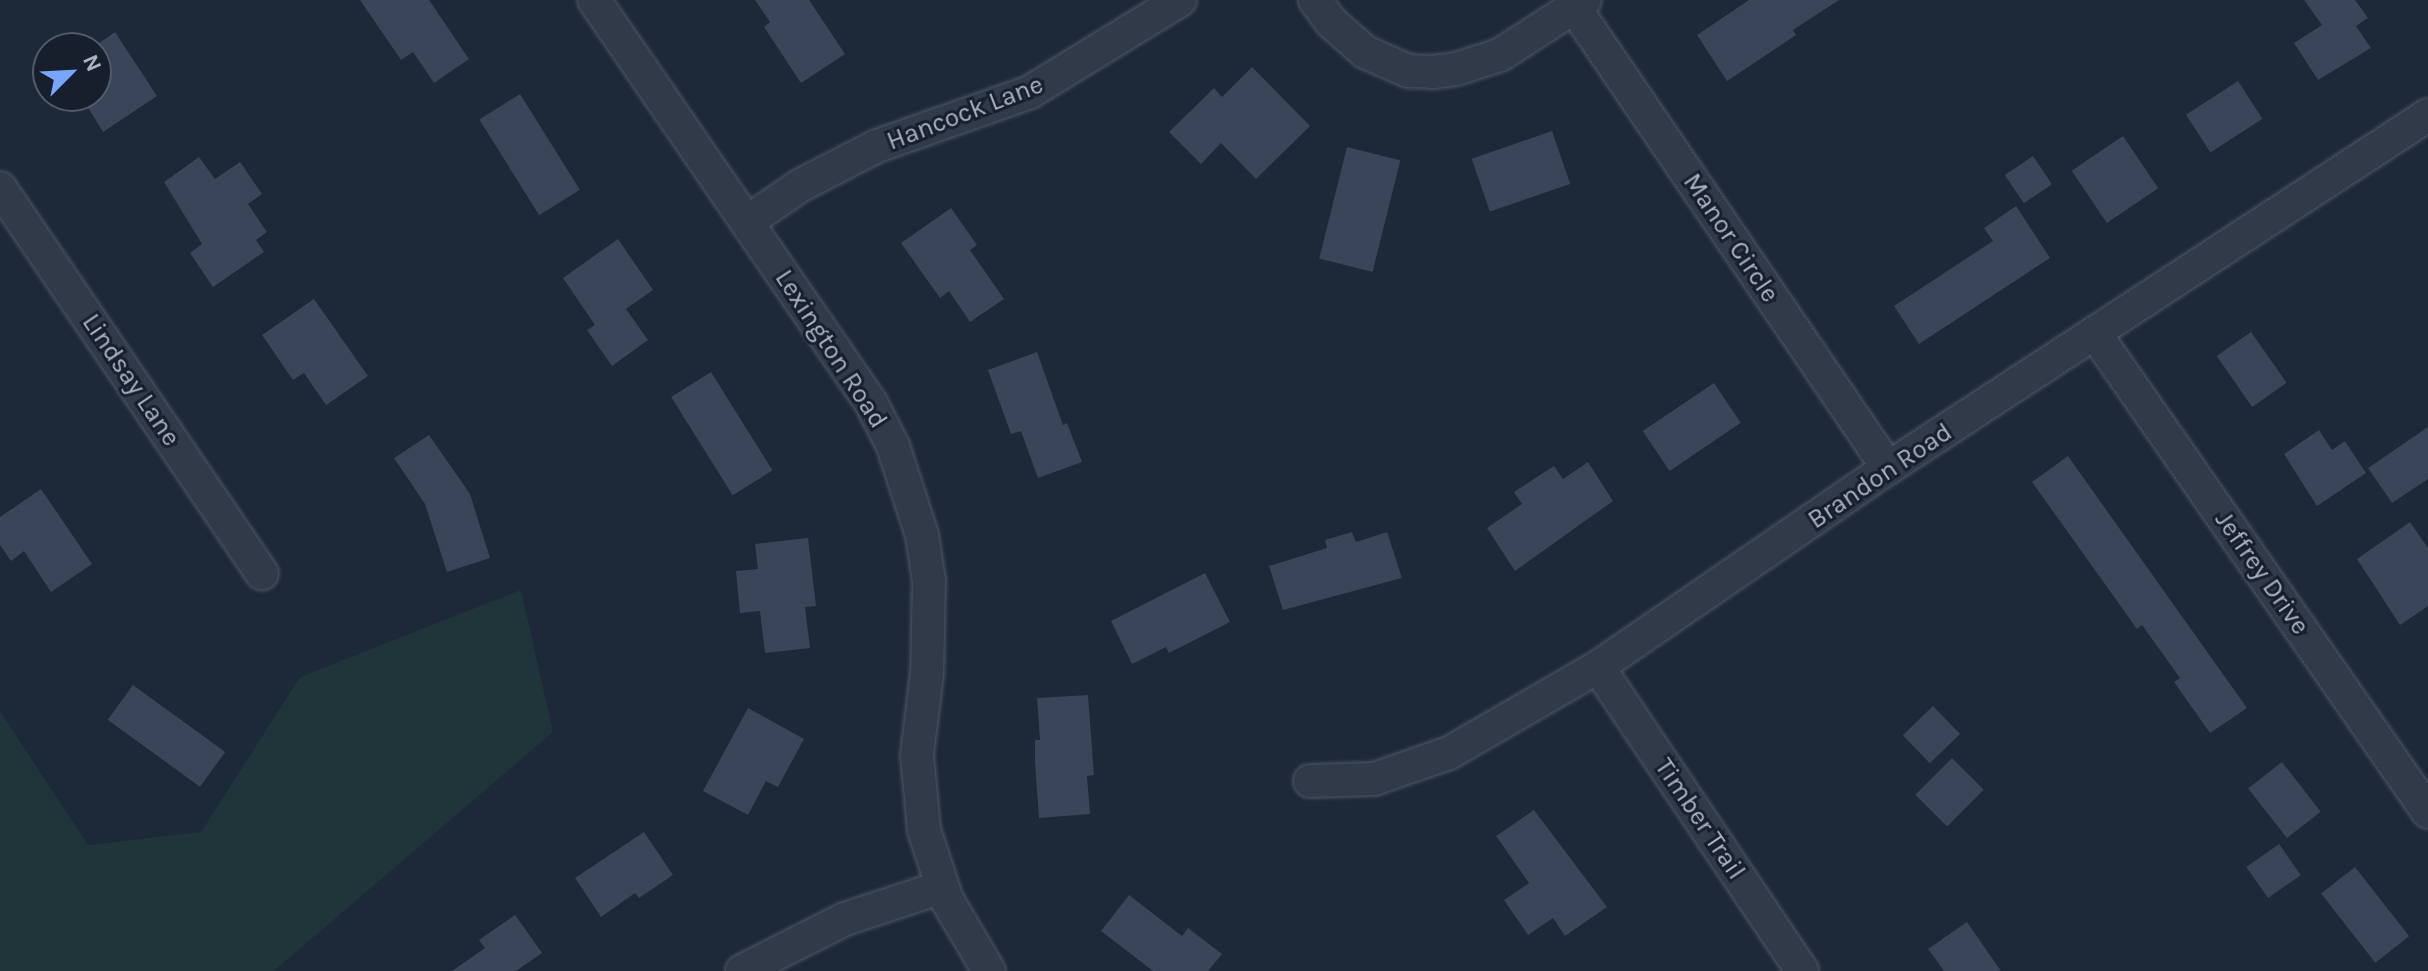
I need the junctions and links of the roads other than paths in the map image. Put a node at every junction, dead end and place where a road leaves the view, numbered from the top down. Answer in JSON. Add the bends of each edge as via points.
{"nodes":[{"id":1,"x":594,"y":0,"type":"edge"},
{"id":2,"x":1180,"y":0,"type":"edge"},
{"id":3,"x":1315,"y":0,"type":"edge"},
{"id":4,"x":1579,"y":4,"type":"edge"},
{"id":5,"x":2428,"y":115,"type":"edge"},
{"id":6,"x":0,"y":188,"type":"edge"},
{"id":7,"x":747,"y":222,"type":"junction"},
{"id":8,"x":2096,"y":335,"type":"junction"},
{"id":9,"x":1888,"y":468,"type":"junction"},
{"id":10,"x":262,"y":573,"type":"dead end"},
{"id":11,"x":1598,"y":667,"type":"junction"},
{"id":12,"x":1310,"y":781,"type":"dead end"},
{"id":13,"x":2428,"y":812,"type":"edge"},
{"id":14,"x":942,"y":887,"type":"junction"},
{"id":15,"x":742,"y":971,"type":"edge"},
{"id":16,"x":989,"y":971,"type":"edge"},
{"id":17,"x":1802,"y":971,"type":"edge"}],
"edges":[{"from":1,"to":7,"type":"street","name":"Lexington Road"},
{"from":2,"to":7,"type":"street","name":"Hancock Lane","via":[[1030,92],[877,146],[801,185]]},
{"from":3,"to":4,"type":"street","name":"Manor Circle","via":[[1365,52],[1408,71],[1433,72],[1500,55]]},
{"from":4,"to":9,"type":"street","name":"Manor Circle"},
{"from":5,"to":8,"type":"street","name":"Brandon Road"},
{"from":6,"to":10,"type":"street","name":"Lindsay Lane"},
{"from":7,"to":14,"type":"street","name":"Lexington Road","via":[[872,405],[910,490],[922,535],[930,612],[918,793]]},
{"from":8,"to":9,"type":"street","name":"Brandon Road"},
{"from":8,"to":13,"type":"street","name":"Jeffrey Drive"},
{"from":9,"to":11,"type":"street","name":"Brandon Road"},
{"from":11,"to":12,"type":"street","name":"Brandon Road","via":[[1449,753],[1374,779]]},
{"from":11,"to":17,"type":"street","name":"Timber Trail"},
{"from":14,"to":15,"type":"street","via":[[845,919]]},
{"from":14,"to":16,"type":"street","name":"Lexington Road"}]}
